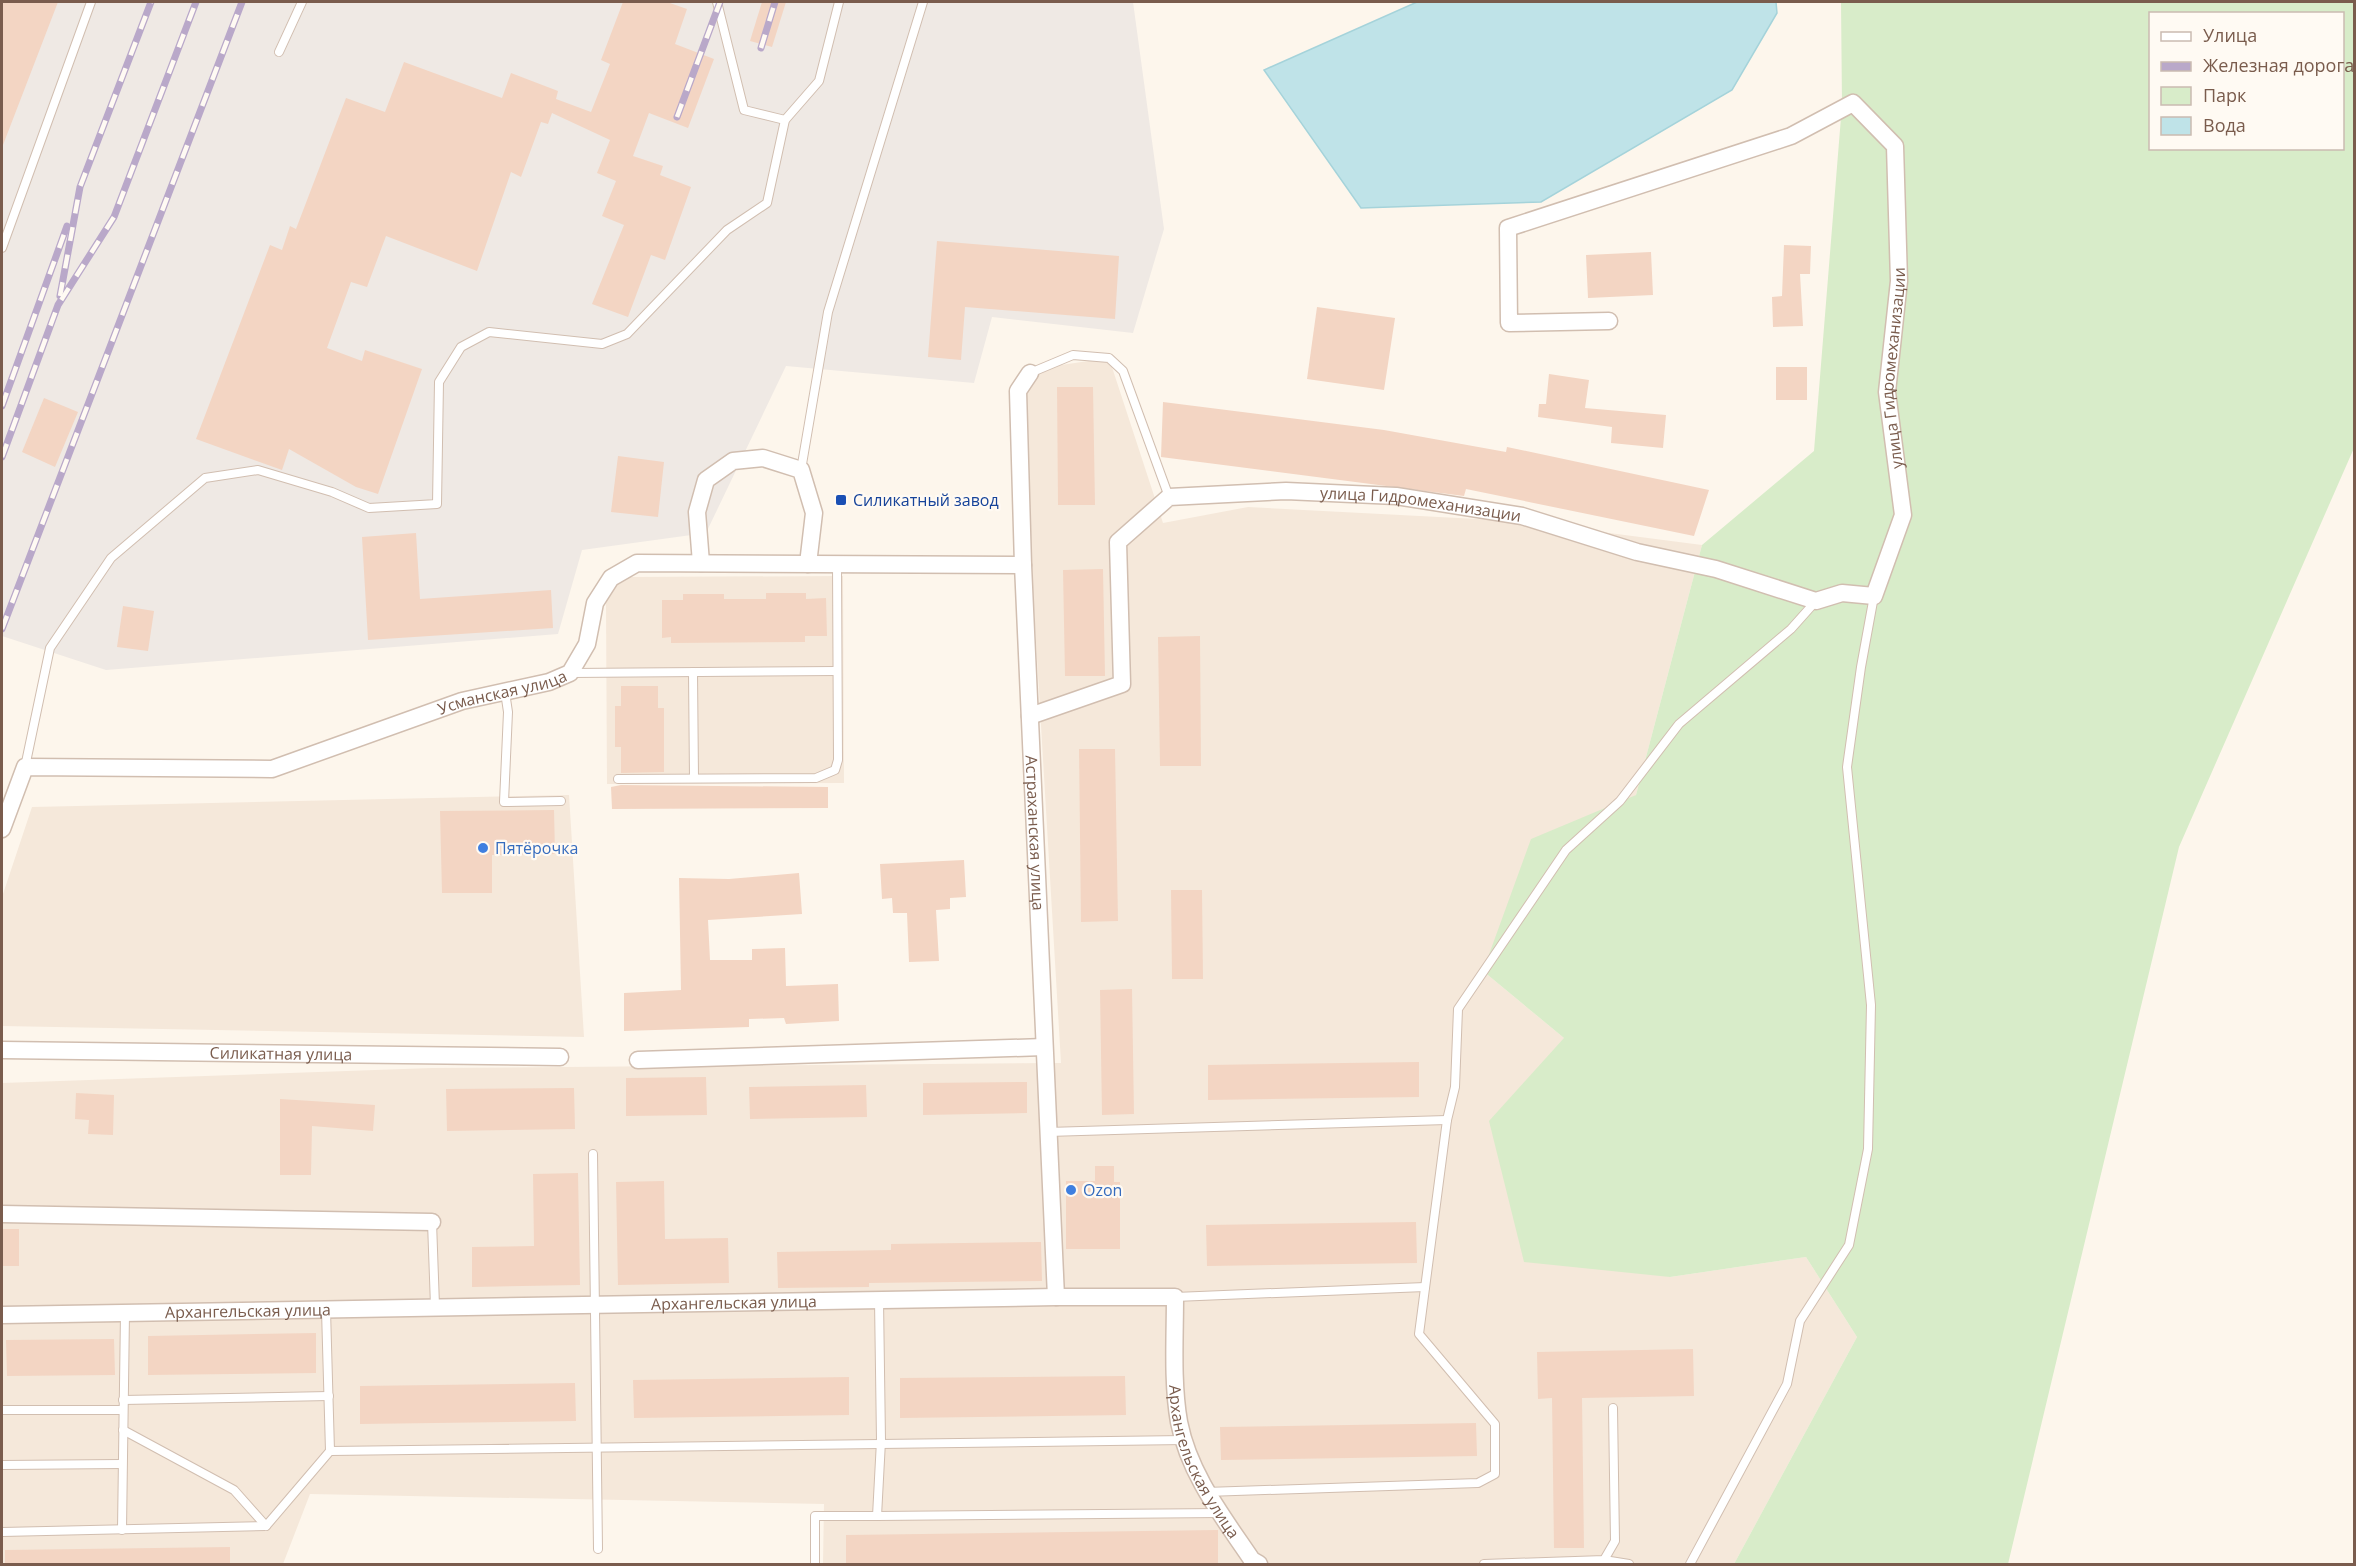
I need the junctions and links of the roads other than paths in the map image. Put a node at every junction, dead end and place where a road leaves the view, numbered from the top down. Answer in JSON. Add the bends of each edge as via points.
{"nodes":[{"id":1,"x":91,"y":2,"type":"edge"},
{"id":2,"x":302,"y":2,"type":"edge"},
{"id":3,"x":717,"y":2,"type":"edge"},
{"id":4,"x":839,"y":2,"type":"edge"},
{"id":5,"x":923,"y":2,"type":"edge"},
{"id":6,"x":279,"y":52,"type":"dead end"},
{"id":7,"x":785,"y":120,"type":"junction"},
{"id":8,"x":2,"y":248,"type":"edge"},
{"id":9,"x":1609,"y":321,"type":"dead end"},
{"id":10,"x":1030,"y":373,"type":"joint"},
{"id":11,"x":801,"y":470,"type":"junction"},
{"id":12,"x":1169,"y":497,"type":"junction"},
{"id":13,"x":701,"y":563,"type":"junction"},
{"id":14,"x":808,"y":564,"type":"junction"},
{"id":15,"x":837,"y":564,"type":"junction"},
{"id":16,"x":1023,"y":565,"type":"junction"},
{"id":17,"x":1874,"y":596,"type":"junction"},
{"id":18,"x":1816,"y":601,"type":"junction"},
{"id":19,"x":837,"y":671,"type":"junction"},
{"id":20,"x":693,"y":672,"type":"junction"},
{"id":21,"x":570,"y":673,"type":"junction"},
{"id":22,"x":505,"y":692,"type":"junction"},
{"id":23,"x":1030,"y":716,"type":"junction"},
{"id":24,"x":25,"y":768,"type":"junction"},
{"id":25,"x":694,"y":778,"type":"junction"},
{"id":26,"x":618,"y":779,"type":"dead end"},
{"id":27,"x":561,"y":801,"type":"dead end"},
{"id":28,"x":2,"y":829,"type":"edge"},
{"id":29,"x":1044,"y":1047,"type":"junction"},
{"id":30,"x":2,"y":1050,"type":"edge"},
{"id":31,"x":560,"y":1057,"type":"dead end"},
{"id":32,"x":638,"y":1060,"type":"dead end"},
{"id":33,"x":1447,"y":1120,"type":"junction"},
{"id":34,"x":1048,"y":1132,"type":"junction"},
{"id":35,"x":593,"y":1154,"type":"dead end"},
{"id":36,"x":2,"y":1214,"type":"edge"},
{"id":37,"x":432,"y":1222,"type":"joint"},
{"id":38,"x":1425,"y":1287,"type":"junction"},
{"id":39,"x":1056,"y":1297,"type":"junction"},
{"id":40,"x":1175,"y":1297,"type":"junction"},
{"id":41,"x":879,"y":1300,"type":"junction"},
{"id":42,"x":596,"y":1304,"type":"junction"},
{"id":43,"x":435,"y":1306,"type":"junction"},
{"id":44,"x":327,"y":1310,"type":"junction"},
{"id":45,"x":125,"y":1312,"type":"junction"},
{"id":46,"x":2,"y":1315,"type":"edge"},
{"id":47,"x":329,"y":1396,"type":"junction"},
{"id":48,"x":123,"y":1400,"type":"junction"},
{"id":49,"x":1613,"y":1408,"type":"dead end"},
{"id":50,"x":2,"y":1410,"type":"edge"},
{"id":51,"x":123,"y":1410,"type":"junction"},
{"id":52,"x":123,"y":1430,"type":"junction"},
{"id":53,"x":1185,"y":1440,"type":"junction"},
{"id":54,"x":880,"y":1444,"type":"junction"},
{"id":55,"x":597,"y":1447,"type":"junction"},
{"id":56,"x":330,"y":1451,"type":"junction"},
{"id":57,"x":122,"y":1464,"type":"junction"},
{"id":58,"x":2,"y":1465,"type":"edge"},
{"id":59,"x":1206,"y":1492,"type":"junction"},
{"id":60,"x":1221,"y":1513,"type":"junction"},
{"id":61,"x":878,"y":1516,"type":"junction"},
{"id":62,"x":266,"y":1526,"type":"junction"},
{"id":63,"x":122,"y":1530,"type":"junction"},
{"id":64,"x":2,"y":1532,"type":"edge"},
{"id":65,"x":598,"y":1549,"type":"dead end"},
{"id":66,"x":1604,"y":1560,"type":"junction"},
{"id":67,"x":1253,"y":1563,"type":"edge"},
{"id":68,"x":815,"y":1564,"type":"edge"},
{"id":69,"x":1484,"y":1564,"type":"edge"},
{"id":70,"x":1629,"y":1564,"type":"edge"},
{"id":71,"x":1690,"y":1564,"type":"edge"}],
"edges":[{"from":1,"to":8,"type":"lane"},
{"from":2,"to":6,"type":"lane"},
{"from":3,"to":7,"type":"lane","via":[[744,111]]},
{"from":4,"to":7,"type":"lane","via":[[819,81]]},
{"from":5,"to":11,"type":"lane","via":[[828,312]]},
{"from":7,"to":24,"type":"lane","via":[[767,203],[727,230],[627,334],[602,344],[489,332],[461,347],[439,382],[437,504],[369,508],[332,492],[258,470],[205,478],[111,558],[50,648]]},
{"from":9,"to":17,"type":"street","name":"улица Гидромеханизации","via":[[1509,323],[1508,228],[1791,136],[1853,103],[1895,146],[1899,280],[1887,392],[1903,515]]},
{"from":10,"to":12,"type":"lane","via":[[1073,355],[1109,358],[1123,370]]},
{"from":10,"to":16,"type":"street","name":"Астраханская улица","via":[[1018,391]]},
{"from":11,"to":13,"type":"street","via":[[763,458],[733,461],[706,480],[697,512]]},
{"from":11,"to":14,"type":"street","via":[[814,513]]},
{"from":12,"to":18,"type":"street","name":"улица Гидромеханизации","via":[[1286,491],[1386,496],[1510,514],[1637,552],[1716,569]]},
{"from":12,"to":23,"type":"street","via":[[1118,542],[1122,684]]},
{"from":13,"to":14,"type":"street","name":"Усманская улица"},
{"from":13,"to":21,"type":"street","name":"Усманская улица","via":[[637,563],[610,578],[595,603],[587,644]]},
{"from":14,"to":15,"type":"street","name":"Усманская улица"},
{"from":15,"to":16,"type":"street","name":"Усманская улица"},
{"from":15,"to":19,"type":"lane"},
{"from":16,"to":23,"type":"street","name":"Астраханская улица"},
{"from":17,"to":18,"type":"street","via":[[1842,593]]},
{"from":17,"to":71,"type":"lane","via":[[1847,767],[1871,1005],[1869,1149],[1849,1245],[1800,1320],[1787,1384]]},
{"from":18,"to":33,"type":"lane","via":[[1791,629],[1679,724],[1620,801],[1566,850],[1458,1009],[1455,1087]]},
{"from":19,"to":20,"type":"lane"},
{"from":19,"to":25,"type":"lane","via":[[835,770],[816,778]]},
{"from":20,"to":21,"type":"lane"},
{"from":20,"to":25,"type":"lane"},
{"from":21,"to":22,"type":"street","name":"Усманская улица"},
{"from":22,"to":24,"type":"street","name":"Усманская улица","via":[[462,701],[272,769]]},
{"from":22,"to":27,"type":"lane","via":[[508,712],[504,802]]},
{"from":23,"to":29,"type":"street","name":"Астраханская улица"},
{"from":24,"to":28,"type":"street"},
{"from":25,"to":26,"type":"lane"},
{"from":29,"to":32,"type":"street"},
{"from":29,"to":34,"type":"street","name":"Астраханская улица"},
{"from":30,"to":31,"type":"street","name":"Силикатная улица"},
{"from":33,"to":34,"type":"lane"},
{"from":33,"to":38,"type":"lane"},
{"from":34,"to":39,"type":"street","name":"Астраханская улица"},
{"from":35,"to":42,"type":"lane"},
{"from":36,"to":37,"type":"street"},
{"from":37,"to":43,"type":"lane"},
{"from":38,"to":40,"type":"lane"},
{"from":38,"to":59,"type":"lane","via":[[1419,1334],[1495,1424],[1495,1474],[1478,1483]]},
{"from":39,"to":40,"type":"street","name":"Архангельская улица"},
{"from":39,"to":41,"type":"street","name":"Архангельская улица"},
{"from":40,"to":53,"type":"street","name":"Архангельская улица","via":[[1179,1422]]},
{"from":41,"to":42,"type":"street","name":"Архангельская улица"},
{"from":41,"to":54,"type":"lane"},
{"from":42,"to":43,"type":"street","name":"Архангельская улица"},
{"from":42,"to":55,"type":"lane"},
{"from":43,"to":44,"type":"street","name":"Архангельская улица"},
{"from":44,"to":45,"type":"street","name":"Архангельская улица"},
{"from":44,"to":47,"type":"lane"},
{"from":45,"to":46,"type":"street","name":"Архангельская улица"},
{"from":45,"to":48,"type":"lane"},
{"from":47,"to":48,"type":"lane"},
{"from":47,"to":56,"type":"lane"},
{"from":48,"to":51,"type":"lane"},
{"from":49,"to":66,"type":"lane","via":[[1615,1541]]},
{"from":50,"to":51,"type":"lane"},
{"from":51,"to":52,"type":"lane"},
{"from":52,"to":57,"type":"lane"},
{"from":52,"to":62,"type":"lane","via":[[234,1490]]},
{"from":53,"to":54,"type":"lane"},
{"from":53,"to":59,"type":"street","name":"Архангельская улица"},
{"from":54,"to":55,"type":"lane"},
{"from":54,"to":61,"type":"lane"},
{"from":55,"to":56,"type":"lane"},
{"from":55,"to":65,"type":"lane"},
{"from":56,"to":62,"type":"lane"},
{"from":57,"to":58,"type":"lane"},
{"from":57,"to":63,"type":"lane"},
{"from":59,"to":60,"type":"street","name":"Архангельская улица"},
{"from":60,"to":61,"type":"lane"},
{"from":60,"to":67,"type":"street","name":"Архангельская улица"},
{"from":61,"to":68,"type":"lane","via":[[815,1516]]},
{"from":62,"to":63,"type":"lane"},
{"from":63,"to":64,"type":"lane"},
{"from":66,"to":69,"type":"lane"},
{"from":66,"to":70,"type":"lane"}]}
